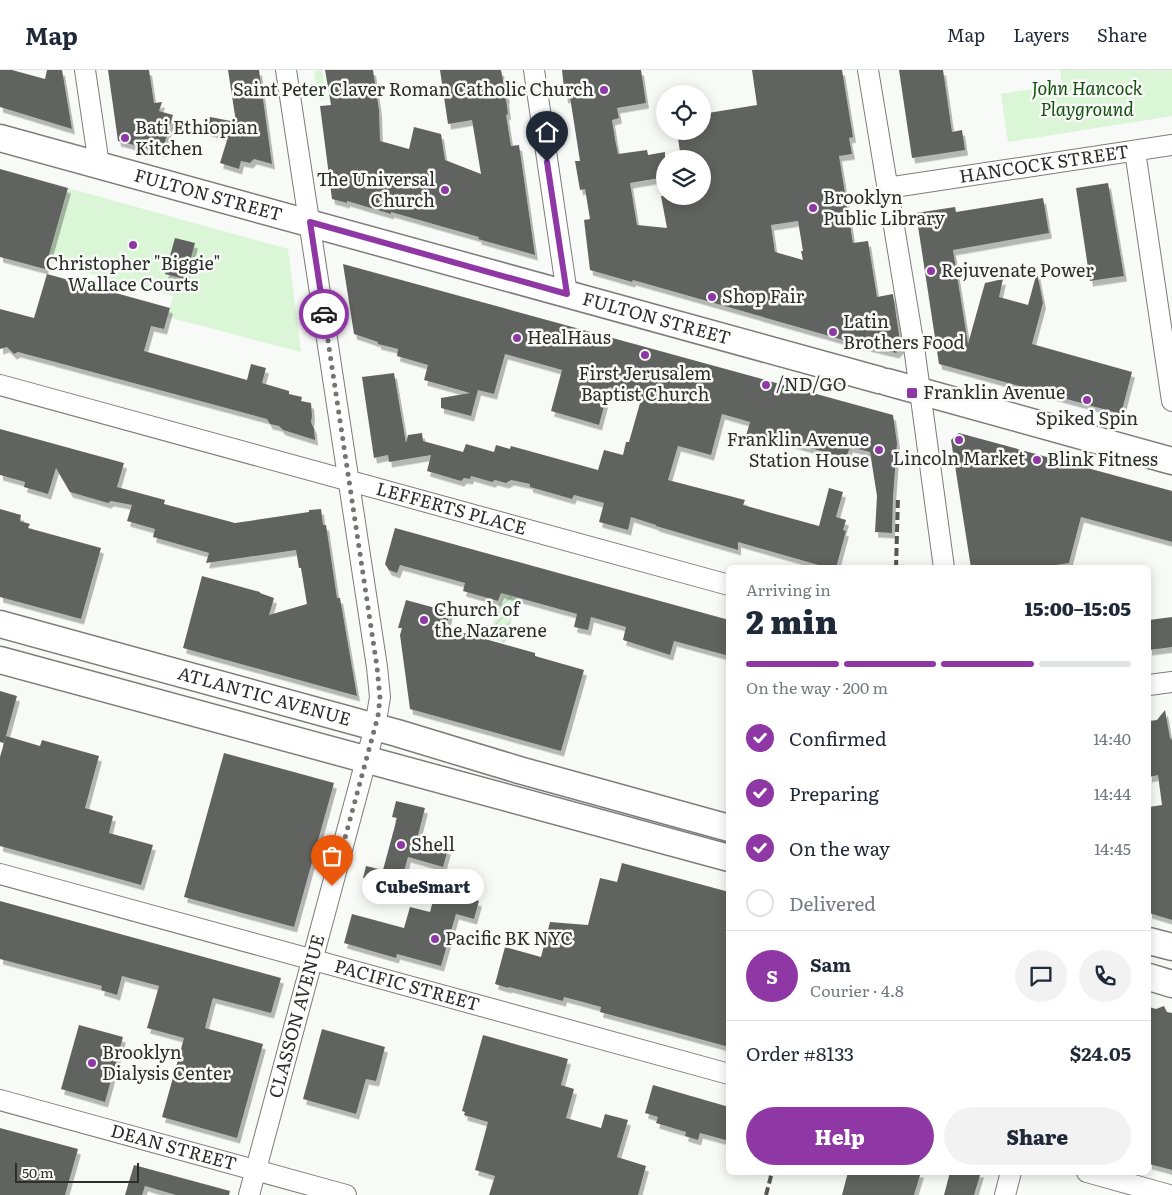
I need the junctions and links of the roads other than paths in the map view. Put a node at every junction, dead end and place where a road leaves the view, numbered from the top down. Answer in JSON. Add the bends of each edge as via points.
{"nodes":[{"id":1,"x":85,"y":70,"type":"edge"},
{"id":2,"x":286,"y":70,"type":"edge"},
{"id":3,"x":534,"y":70,"type":"edge"},
{"id":4,"x":868,"y":70,"type":"edge"},
{"id":5,"x":0,"y":138,"type":"edge"},
{"id":6,"x":1172,"y":145,"type":"edge"},
{"id":7,"x":1136,"y":151,"type":"junction"},
{"id":8,"x":99,"y":165,"type":"junction"},
{"id":9,"x":887,"y":188,"type":"junction"},
{"id":10,"x":310,"y":222,"type":"junction"},
{"id":11,"x":567,"y":294,"type":"junction"},
{"id":12,"x":0,"y":385,"type":"edge"},
{"id":13,"x":919,"y":391,"type":"junction"},
{"id":14,"x":1172,"y":401,"type":"edge"},
{"id":15,"x":1172,"y":461,"type":"edge"},
{"id":16,"x":349,"y":481,"type":"junction"},
{"id":17,"x":944,"y":565,"type":"edge"},
{"id":18,"x":726,"y":583,"type":"edge"},
{"id":19,"x":0,"y":624,"type":"edge"},
{"id":20,"x":0,"y":660,"type":"edge"},
{"id":21,"x":1172,"y":682,"type":"edge"},
{"id":22,"x":1151,"y":685,"type":"edge"},
{"id":23,"x":375,"y":727,"type":"junction"},
{"id":24,"x":366,"y":760,"type":"junction"},
{"id":25,"x":726,"y":827,"type":"edge"},
{"id":26,"x":726,"y":857,"type":"edge"},
{"id":27,"x":0,"y":874,"type":"edge"},
{"id":28,"x":1151,"y":942,"type":"edge"},
{"id":29,"x":1172,"y":947,"type":"edge"},
{"id":30,"x":312,"y":960,"type":"junction"},
{"id":31,"x":1151,"y":978,"type":"edge"},
{"id":32,"x":1172,"y":984,"type":"edge"},
{"id":33,"x":726,"y":1073,"type":"edge"},
{"id":34,"x":0,"y":1100,"type":"edge"},
{"id":35,"x":256,"y":1170,"type":"junction"},
{"id":36,"x":1010,"y":1175,"type":"edge"},
{"id":37,"x":1098,"y":1175,"type":"edge"},
{"id":38,"x":249,"y":1195,"type":"edge"},
{"id":39,"x":346,"y":1195,"type":"edge"},
{"id":40,"x":1005,"y":1195,"type":"edge"},
{"id":41,"x":1169,"y":1195,"type":"edge"}],
"edges":[{"from":1,"to":8,"type":"street"},
{"from":2,"to":10,"type":"street","name":"CLASSON AVENUE"},
{"from":3,"to":11,"type":"street"},
{"from":4,"to":9,"type":"street"},
{"from":5,"to":8,"type":"main road","name":"FULTON STREET"},
{"from":6,"to":7,"type":"street","name":"HANCOCK STREET"},
{"from":7,"to":9,"type":"street","name":"HANCOCK STREET"},
{"from":7,"to":14,"type":"street"},
{"from":8,"to":10,"type":"main road","name":"FULTON STREET"},
{"from":9,"to":13,"type":"street"},
{"from":10,"to":11,"type":"main road","name":"FULTON STREET"},
{"from":10,"to":16,"type":"street","name":"CLASSON AVENUE"},
{"from":11,"to":13,"type":"main road","name":"FULTON STREET"},
{"from":12,"to":16,"type":"street","name":"LEFFERTS PLACE"},
{"from":13,"to":15,"type":"main road","name":"FULTON STREET"},
{"from":13,"to":17,"type":"street"},
{"from":16,"to":18,"type":"street","name":"LEFFERTS PLACE"},
{"from":16,"to":23,"type":"street","name":"CLASSON AVENUE","via":[[380,688]]},
{"from":19,"to":23,"type":"main road","name":"ATLANTIC AVENUE"},
{"from":20,"to":24,"type":"main road","name":"ATLANTIC AVENUE"},
{"from":21,"to":22,"type":"street"},
{"from":23,"to":24,"type":"street","name":"CLASSON AVENUE"},
{"from":23,"to":25,"type":"main road","name":"ATLANTIC AVENUE"},
{"from":24,"to":26,"type":"main road","name":"ATLANTIC AVENUE"},
{"from":24,"to":30,"type":"street","name":"CLASSON AVENUE"},
{"from":27,"to":30,"type":"street","name":"PACIFIC STREET"},
{"from":28,"to":29,"type":"main road"},
{"from":30,"to":33,"type":"street","name":"PACIFIC STREET"},
{"from":30,"to":35,"type":"street","name":"CLASSON AVENUE"},
{"from":31,"to":32,"type":"main road"},
{"from":34,"to":35,"type":"street","name":"DEAN STREET"},
{"from":35,"to":38,"type":"street","name":"CLASSON AVENUE"},
{"from":35,"to":39,"type":"street","name":"DEAN STREET"},
{"from":36,"to":40,"type":"street"},
{"from":37,"to":41,"type":"street"}]}
